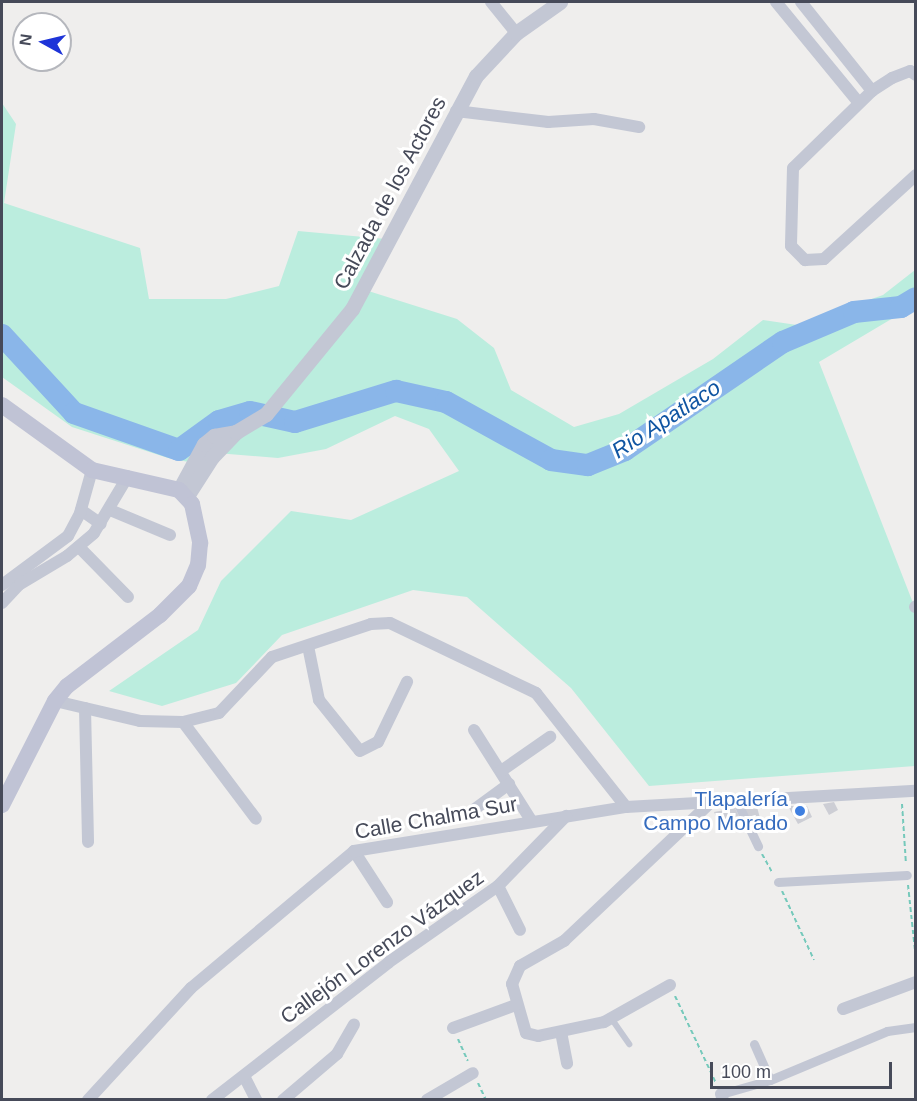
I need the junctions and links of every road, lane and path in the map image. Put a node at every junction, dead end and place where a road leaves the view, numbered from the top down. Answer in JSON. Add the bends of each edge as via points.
{"nodes":[{"id":1,"x":491,"y":2,"type":"edge"},
{"id":2,"x":776,"y":2,"type":"edge"},
{"id":3,"x":801,"y":2,"type":"edge"},
{"id":4,"x":550,"y":4,"type":"edge"},
{"id":5,"x":516,"y":33,"type":"junction"},
{"id":6,"x":915,"y":75,"type":"edge"},
{"id":7,"x":872,"y":90,"type":"junction"},
{"id":8,"x":858,"y":102,"type":"junction"},
{"id":9,"x":456,"y":111,"type":"junction"},
{"id":10,"x":639,"y":127,"type":"dead end"},
{"id":11,"x":915,"y":175,"type":"edge"},
{"id":12,"x":2,"y":405,"type":"edge"},
{"id":13,"x":92,"y":470,"type":"junction"},
{"id":14,"x":128,"y":476,"type":"junction"},
{"id":15,"x":183,"y":493,"type":"junction"},
{"id":16,"x":81,"y":510,"type":"junction"},
{"id":17,"x":110,"y":510,"type":"junction"},
{"id":18,"x":101,"y":524,"type":"junction"},
{"id":19,"x":170,"y":535,"type":"dead end"},
{"id":20,"x":79,"y":547,"type":"junction"},
{"id":21,"x":2,"y":585,"type":"edge"},
{"id":22,"x":128,"y":597,"type":"dead end"},
{"id":23,"x":2,"y":603,"type":"edge"},
{"id":24,"x":308,"y":646,"type":"junction"},
{"id":25,"x":407,"y":682,"type":"dead end"},
{"id":26,"x":55,"y":700,"type":"junction"},
{"id":27,"x":85,"y":708,"type":"junction"},
{"id":28,"x":183,"y":722,"type":"junction"},
{"id":29,"x":474,"y":730,"type":"dead end"},
{"id":30,"x":550,"y":737,"type":"dead end"},
{"id":31,"x":501,"y":771,"type":"junction"},
{"id":32,"x":509,"y":784,"type":"junction"},
{"id":33,"x":915,"y":791,"type":"edge"},
{"id":34,"x":901,"y":792,"type":"junction"},
{"id":35,"x":737,"y":802,"type":"junction"},
{"id":36,"x":709,"y":804,"type":"junction"},
{"id":37,"x":2,"y":805,"type":"edge"},
{"id":38,"x":626,"y":807,"type":"junction"},
{"id":39,"x":472,"y":811,"type":"dead end"},
{"id":40,"x":566,"y":816,"type":"junction"},
{"id":41,"x":256,"y":819,"type":"dead end"},
{"id":42,"x":531,"y":820,"type":"junction"},
{"id":43,"x":88,"y":842,"type":"dead end"},
{"id":44,"x":758,"y":846,"type":"joint"},
{"id":45,"x":354,"y":851,"type":"junction"},
{"id":46,"x":907,"y":875,"type":"junction"},
{"id":47,"x":778,"y":882,"type":"junction"},
{"id":48,"x":498,"y":886,"type":"junction"},
{"id":49,"x":387,"y":902,"type":"dead end"},
{"id":50,"x":520,"y":930,"type":"dead end"},
{"id":51,"x":915,"y":935,"type":"edge"},
{"id":52,"x":814,"y":960,"type":"dead end"},
{"id":53,"x":915,"y":960,"type":"edge"},
{"id":54,"x":915,"y":982,"type":"edge"},
{"id":55,"x":670,"y":985,"type":"joint"},
{"id":56,"x":516,"y":1005,"type":"junction"},
{"id":57,"x":843,"y":1009,"type":"dead end"},
{"id":58,"x":607,"y":1020,"type":"junction"},
{"id":59,"x":354,"y":1024,"type":"dead end"},
{"id":60,"x":915,"y":1027,"type":"edge"},
{"id":61,"x":453,"y":1028,"type":"dead end"},
{"id":62,"x":561,"y":1032,"type":"junction"},
{"id":63,"x":629,"y":1044,"type":"dead end"},
{"id":64,"x":754,"y":1044,"type":"dead end"},
{"id":65,"x":567,"y":1063,"type":"dead end"},
{"id":66,"x":473,"y":1073,"type":"dead end"},
{"id":67,"x":244,"y":1076,"type":"junction"},
{"id":68,"x":770,"y":1080,"type":"junction"},
{"id":69,"x":722,"y":1097,"type":"edge"},
{"id":70,"x":88,"y":1100,"type":"edge"},
{"id":71,"x":212,"y":1100,"type":"edge"},
{"id":72,"x":256,"y":1100,"type":"edge"},
{"id":73,"x":283,"y":1100,"type":"edge"},
{"id":74,"x":427,"y":1100,"type":"edge"}],
"edges":[{"from":1,"to":5,"type":"street"},
{"from":2,"to":8,"type":"street"},
{"from":3,"to":7,"type":"street"},
{"from":4,"to":5,"type":"street","name":"Calzada de los Actores"},
{"from":5,"to":9,"type":"street","name":"Calzada de los Actores","via":[[476,76]]},
{"from":6,"to":7,"type":"street","via":[[910,71]]},
{"from":7,"to":8,"type":"street"},
{"from":8,"to":11,"type":"street","via":[[793,168],[791,246],[805,260],[824,259]]},
{"from":9,"to":10,"type":"street","via":[[548,122],[594,119]]},
{"from":9,"to":15,"type":"street","name":"Calzada de los Actores","via":[[352,309],[266,414],[236,432],[214,436],[204,444]]},
{"from":12,"to":13,"type":"main road"},
{"from":13,"to":14,"type":"main road"},
{"from":13,"to":16,"type":"street"},
{"from":14,"to":15,"type":"main road"},
{"from":14,"to":17,"type":"street"},
{"from":15,"to":26,"type":"main road","via":[[200,543],[198,565],[189,586],[160,615],[74,680]]},
{"from":16,"to":18,"type":"street"},
{"from":16,"to":21,"type":"street","via":[[59,547]]},
{"from":17,"to":18,"type":"street"},
{"from":17,"to":19,"type":"street"},
{"from":18,"to":20,"type":"street"},
{"from":20,"to":22,"type":"street"},
{"from":20,"to":23,"type":"street","via":[[20,584]]},
{"from":24,"to":25,"type":"street","via":[[319,700],[360,751],[378,742]]},
{"from":24,"to":28,"type":"street","via":[[272,657],[219,713]]},
{"from":24,"to":38,"type":"street","via":[[371,624],[390,623],[536,693]]},
{"from":26,"to":27,"type":"street"},
{"from":26,"to":37,"type":"main road"},
{"from":27,"to":28,"type":"street","via":[[140,721]]},
{"from":27,"to":43,"type":"street"},
{"from":28,"to":41,"type":"street"},
{"from":29,"to":31,"type":"street"},
{"from":30,"to":31,"type":"street"},
{"from":31,"to":32,"type":"street"},
{"from":32,"to":39,"type":"street"},
{"from":32,"to":42,"type":"street"},
{"from":33,"to":34,"type":"street","name":"Calle Chalma Sur"},
{"from":34,"to":35,"type":"street","name":"Calle Chalma Sur"},
{"from":34,"to":46,"type":"path"},
{"from":35,"to":36,"type":"street","name":"Calle Chalma Sur"},
{"from":35,"to":44,"type":"street"},
{"from":36,"to":38,"type":"street","name":"Calle Chalma Sur"},
{"from":36,"to":56,"type":"street","via":[[564,941],[520,966],[513,976]]},
{"from":38,"to":40,"type":"street","name":"Calle Chalma Sur"},
{"from":40,"to":42,"type":"street","name":"Calle Chalma Sur"},
{"from":40,"to":48,"type":"street","name":"Callejón Lorenzo Vázquez"},
{"from":42,"to":45,"type":"street","name":"Calle Chalma Sur"},
{"from":44,"to":47,"type":"path"},
{"from":45,"to":49,"type":"street"},
{"from":45,"to":70,"type":"street","name":"Calle Chalma Sur","via":[[191,988]]},
{"from":46,"to":47,"type":"street"},
{"from":46,"to":51,"type":"path"},
{"from":47,"to":52,"type":"path"},
{"from":48,"to":50,"type":"street"},
{"from":48,"to":67,"type":"street","name":"Callejón Lorenzo Vázquez","via":[[389,962]]},
{"from":51,"to":53,"type":"path"},
{"from":54,"to":57,"type":"street"},
{"from":55,"to":58,"type":"street"},
{"from":55,"to":69,"type":"path"},
{"from":56,"to":61,"type":"street"},
{"from":56,"to":62,"type":"street","via":[[526,1033],[538,1036]]},
{"from":58,"to":62,"type":"street"},
{"from":58,"to":63,"type":"lane"},
{"from":59,"to":73,"type":"street","via":[[337,1054]]},
{"from":60,"to":68,"type":"street","via":[[887,1031]]},
{"from":62,"to":65,"type":"street"},
{"from":64,"to":68,"type":"street"},
{"from":66,"to":74,"type":"street"},
{"from":67,"to":71,"type":"street","name":"Callejón Lorenzo Vázquez"},
{"from":67,"to":72,"type":"street"},
{"from":68,"to":69,"type":"street"}]}
